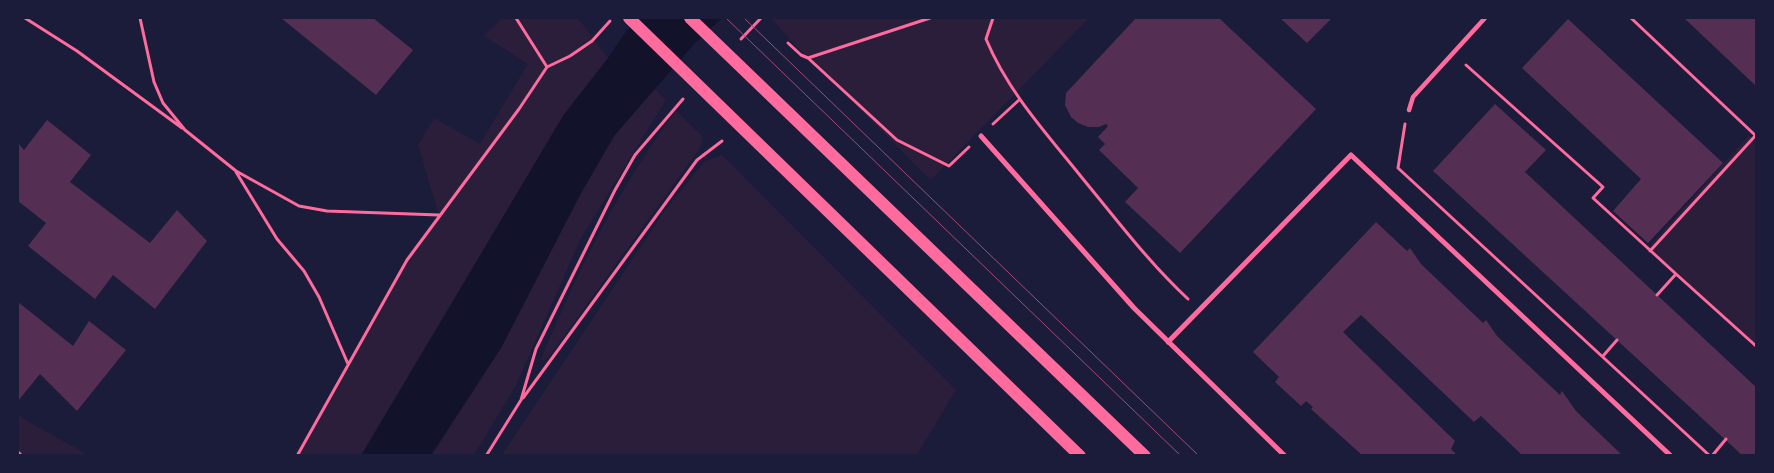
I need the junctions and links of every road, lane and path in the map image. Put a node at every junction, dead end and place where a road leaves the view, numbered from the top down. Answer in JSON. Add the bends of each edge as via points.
{"nodes":[{"id":1,"x":25,"y":18,"type":"edge"},
{"id":2,"x":140,"y":18,"type":"edge"},
{"id":3,"x":516,"y":18,"type":"edge"},
{"id":4,"x":613,"y":18,"type":"edge"},
{"id":5,"x":628,"y":18,"type":"edge"},
{"id":6,"x":690,"y":18,"type":"edge"},
{"id":7,"x":930,"y":18,"type":"edge"},
{"id":8,"x":993,"y":18,"type":"edge"},
{"id":9,"x":1485,"y":18,"type":"edge"},
{"id":10,"x":1631,"y":18,"type":"edge"},
{"id":11,"x":788,"y":43,"type":"dead end"},
{"id":12,"x":1453,"y":53,"type":"junction"},
{"id":13,"x":808,"y":58,"type":"junction"},
{"id":14,"x":547,"y":67,"type":"junction"},
{"id":15,"x":1019,"y":100,"type":"junction"},
{"id":16,"x":673,"y":109,"type":"dead end"},
{"id":17,"x":1409,"y":110,"type":"joint"},
{"id":18,"x":185,"y":130,"type":"junction"},
{"id":19,"x":1756,"y":135,"type":"edge"},
{"id":20,"x":981,"y":136,"type":"junction"},
{"id":21,"x":722,"y":141,"type":"dead end"},
{"id":22,"x":236,"y":171,"type":"junction"},
{"id":23,"x":439,"y":216,"type":"junction"},
{"id":24,"x":1650,"y":251,"type":"junction"},
{"id":25,"x":1676,"y":274,"type":"junction"},
{"id":26,"x":1657,"y":295,"type":"dead end"},
{"id":27,"x":1200,"y":310,"type":"junction"},
{"id":28,"x":1616,"y":340,"type":"dead end"},
{"id":29,"x":1168,"y":342,"type":"junction"},
{"id":30,"x":1756,"y":346,"type":"edge"},
{"id":31,"x":1603,"y":356,"type":"junction"},
{"id":32,"x":348,"y":365,"type":"junction"},
{"id":33,"x":521,"y":400,"type":"junction"},
{"id":34,"x":1726,"y":439,"type":"dead end"},
{"id":35,"x":18,"y":452,"type":"edge"},
{"id":36,"x":22,"y":456,"type":"edge"},
{"id":37,"x":297,"y":456,"type":"edge"},
{"id":38,"x":486,"y":456,"type":"edge"},
{"id":39,"x":1080,"y":456,"type":"edge"},
{"id":40,"x":1145,"y":456,"type":"edge"},
{"id":41,"x":1285,"y":456,"type":"edge"},
{"id":42,"x":1671,"y":456,"type":"edge"},
{"id":43,"x":1711,"y":456,"type":"edge"}],
"edges":[{"from":1,"to":18,"type":"path","via":[[77,51]]},
{"from":2,"to":18,"type":"path","via":[[154,82],[163,103]]},
{"from":3,"to":14,"type":"path"},
{"from":4,"to":14,"type":"path","via":[[592,41]]},
{"from":5,"to":39,"type":"main road"},
{"from":6,"to":40,"type":"main road"},
{"from":7,"to":13,"type":"path"},
{"from":8,"to":15,"type":"path","via":[[986,39],[996,63]]},
{"from":9,"to":12,"type":"street"},
{"from":10,"to":19,"type":"path"},
{"from":11,"to":13,"type":"path"},
{"from":12,"to":17,"type":"street","via":[[1413,98]]},
{"from":12,"to":24,"type":"path","via":[[1603,187],[1593,198]]},
{"from":13,"to":20,"type":"path","via":[[897,140],[949,166]]},
{"from":14,"to":23,"type":"path","via":[[520,109]]},
{"from":15,"to":20,"type":"path"},
{"from":15,"to":27,"type":"path","via":[[1158,272]]},
{"from":16,"to":33,"type":"path","via":[[635,156],[615,190],[536,349]]},
{"from":17,"to":31,"type":"path","via":[[1398,168]]},
{"from":18,"to":22,"type":"path"},
{"from":19,"to":24,"type":"path"},
{"from":20,"to":29,"type":"street"},
{"from":21,"to":33,"type":"path","via":[[697,160]]},
{"from":22,"to":23,"type":"path","via":[[299,206],[327,211]]},
{"from":22,"to":32,"type":"path","via":[[278,239],[304,271],[319,297]]},
{"from":23,"to":32,"type":"path","via":[[407,260]]},
{"from":24,"to":25,"type":"path"},
{"from":25,"to":26,"type":"path"},
{"from":25,"to":30,"type":"path"},
{"from":27,"to":29,"type":"street"},
{"from":27,"to":42,"type":"street","via":[[1350,155]]},
{"from":28,"to":31,"type":"path"},
{"from":29,"to":41,"type":"street"},
{"from":31,"to":43,"type":"path"},
{"from":32,"to":37,"type":"path"},
{"from":33,"to":38,"type":"path"},
{"from":34,"to":43,"type":"path"},
{"from":35,"to":36,"type":"path"}]}
